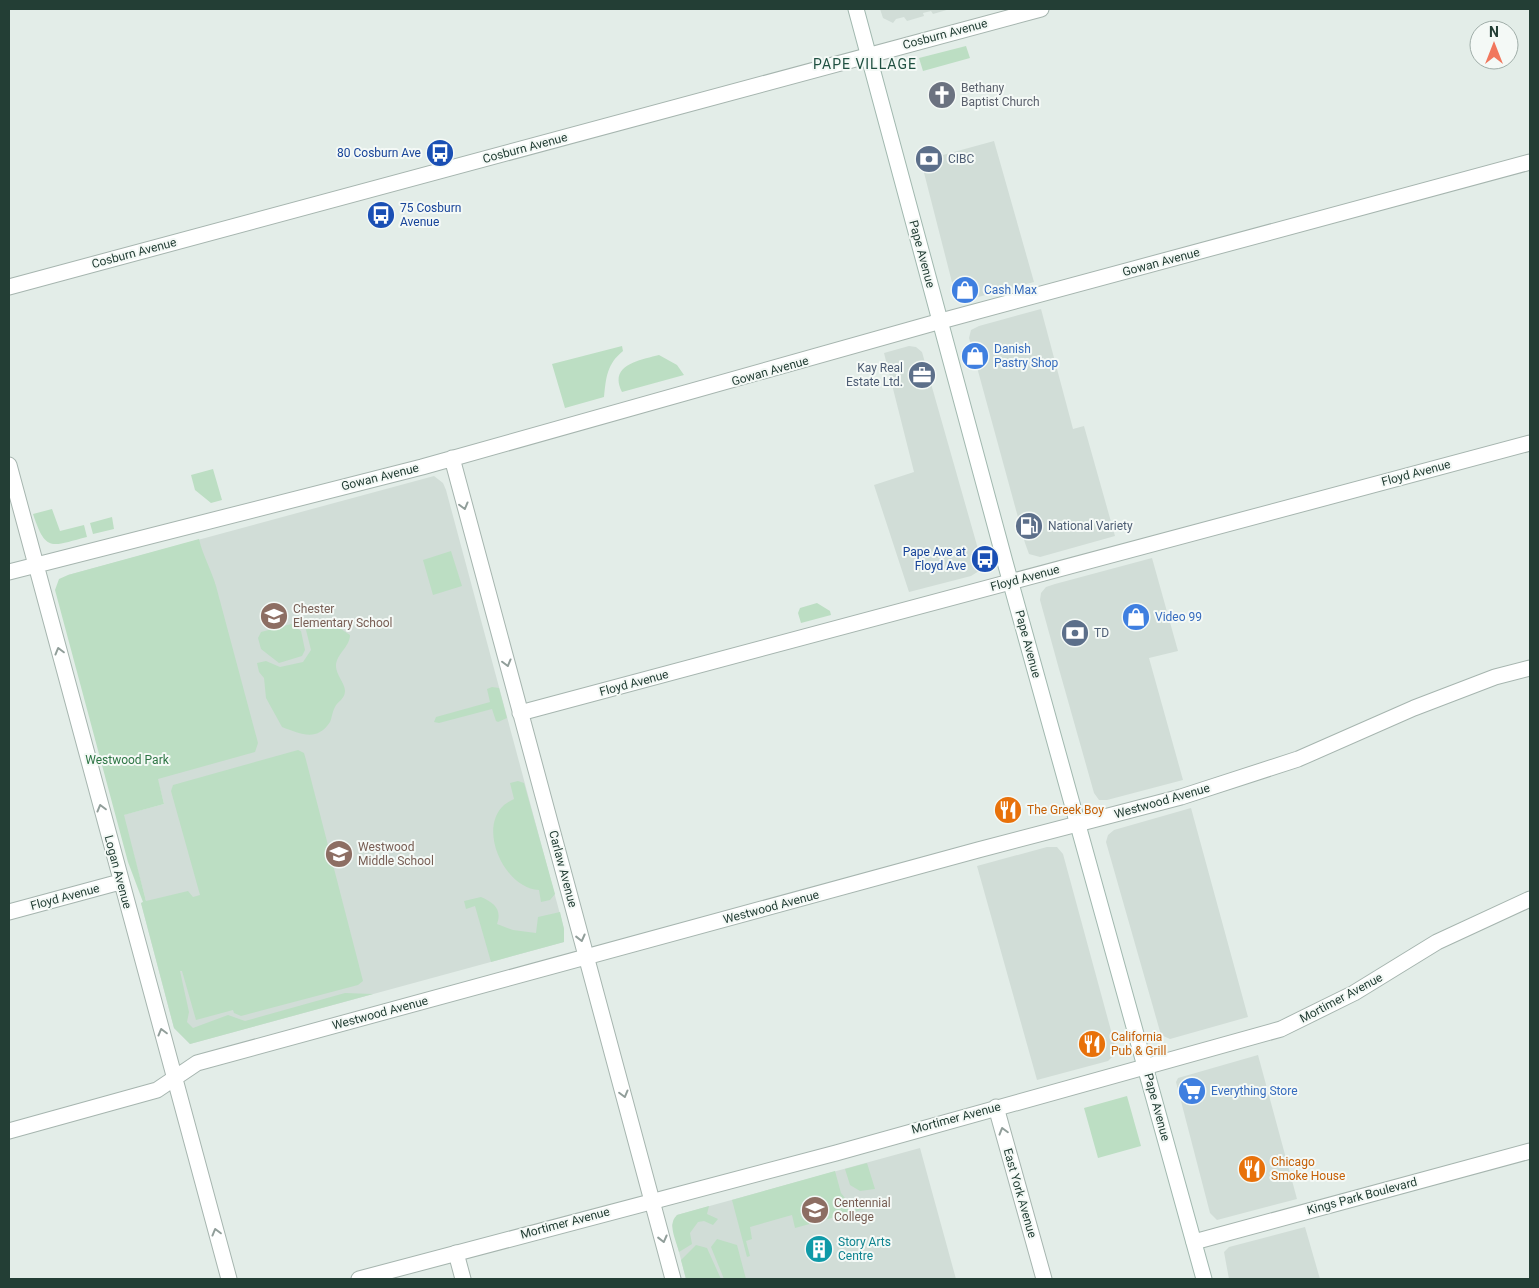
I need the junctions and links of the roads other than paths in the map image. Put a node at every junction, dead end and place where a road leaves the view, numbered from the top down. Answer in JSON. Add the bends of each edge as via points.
{"nodes":[{"id":1,"x":856,"y":9,"type":"edge"},
{"id":2,"x":1041,"y":9,"type":"edge"},
{"id":3,"x":868,"y":55,"type":"junction"},
{"id":4,"x":1530,"y":162,"type":"edge"},
{"id":5,"x":9,"y":287,"type":"edge"},
{"id":6,"x":941,"y":321,"type":"junction"},
{"id":7,"x":1530,"y":443,"type":"edge"},
{"id":8,"x":452,"y":458,"type":"junction"},
{"id":9,"x":9,"y":465,"type":"edge"},
{"id":10,"x":36,"y":566,"type":"junction"},
{"id":11,"x":9,"y":572,"type":"edge"},
{"id":12,"x":1011,"y":582,"type":"junction"},
{"id":13,"x":1530,"y":668,"type":"edge"},
{"id":14,"x":520,"y":713,"type":"junction"},
{"id":15,"x":1078,"y":825,"type":"junction"},
{"id":16,"x":120,"y":882,"type":"junction"},
{"id":17,"x":1530,"y":899,"type":"edge"},
{"id":18,"x":9,"y":912,"type":"edge"},
{"id":19,"x":586,"y":958,"type":"junction"},
{"id":20,"x":1146,"y":1066,"type":"junction"},
{"id":21,"x":175,"y":1079,"type":"junction"},
{"id":22,"x":996,"y":1107,"type":"junction"},
{"id":23,"x":9,"y":1131,"type":"edge"},
{"id":24,"x":1530,"y":1151,"type":"edge"},
{"id":25,"x":652,"y":1200,"type":"junction"},
{"id":26,"x":1194,"y":1242,"type":"junction"},
{"id":27,"x":456,"y":1253,"type":"junction"},
{"id":28,"x":229,"y":1279,"type":"edge"},
{"id":29,"x":359,"y":1279,"type":"edge"},
{"id":30,"x":463,"y":1279,"type":"edge"},
{"id":31,"x":673,"y":1279,"type":"edge"},
{"id":32,"x":1044,"y":1279,"type":"edge"},
{"id":33,"x":1204,"y":1279,"type":"edge"}],
"edges":[{"from":1,"to":3,"type":"street","name":"Pape Avenue"},
{"from":2,"to":3,"type":"street","name":"Cosburn Avenue"},
{"from":3,"to":5,"type":"street","name":"Cosburn Avenue"},
{"from":3,"to":6,"type":"street","name":"Pape Avenue"},
{"from":4,"to":6,"type":"street","name":"Gowan Avenue"},
{"from":6,"to":8,"type":"street","name":"Gowan Avenue"},
{"from":6,"to":12,"type":"street","name":"Pape Avenue"},
{"from":7,"to":12,"type":"street","name":"Floyd Avenue"},
{"from":8,"to":10,"type":"street","name":"Gowan Avenue"},
{"from":8,"to":14,"type":"street","name":"Carlaw Avenue","one_way":true},
{"from":9,"to":10,"type":"street","name":"Logan Avenue"},
{"from":10,"to":11,"type":"street","name":"Gowan Avenue"},
{"from":16,"to":10,"type":"street","name":"Logan Avenue","one_way":true},
{"from":12,"to":14,"type":"street","name":"Floyd Avenue"},
{"from":12,"to":15,"type":"street","name":"Pape Avenue"},
{"from":13,"to":15,"type":"street","name":"Westwood Avenue","via":[[1495,677],[1414,708],[1298,759],[1181,797]]},
{"from":14,"to":19,"type":"street","name":"Carlaw Avenue","one_way":true},
{"from":15,"to":19,"type":"street","name":"Westwood Avenue"},
{"from":15,"to":20,"type":"street","name":"Pape Avenue"},
{"from":16,"to":18,"type":"street","name":"Floyd Avenue"},
{"from":21,"to":16,"type":"street","name":"Logan Avenue","one_way":true},
{"from":17,"to":20,"type":"street","name":"Mortimer Avenue","via":[[1438,942],[1354,993],[1281,1028]]},
{"from":19,"to":21,"type":"street","name":"Westwood Avenue","via":[[197,1063]]},
{"from":19,"to":25,"type":"street","name":"Carlaw Avenue","one_way":true},
{"from":20,"to":22,"type":"street","name":"Mortimer Avenue"},
{"from":20,"to":26,"type":"street","name":"Pape Avenue"},
{"from":21,"to":23,"type":"street","name":"Westwood Avenue","via":[[157,1090]]},
{"from":28,"to":21,"type":"street","name":"Logan Avenue","one_way":true},
{"from":22,"to":25,"type":"street","name":"Mortimer Avenue"},
{"from":32,"to":22,"type":"street","name":"East York Avenue","one_way":true},
{"from":24,"to":26,"type":"street","name":"Kings Park Boulevard"},
{"from":25,"to":27,"type":"street","name":"Mortimer Avenue"},
{"from":25,"to":31,"type":"street","name":"Carlaw Avenue","one_way":true},
{"from":26,"to":33,"type":"street","name":"Pape Avenue"},
{"from":27,"to":29,"type":"street","name":"Mortimer Avenue"},
{"from":27,"to":30,"type":"street"}]}
